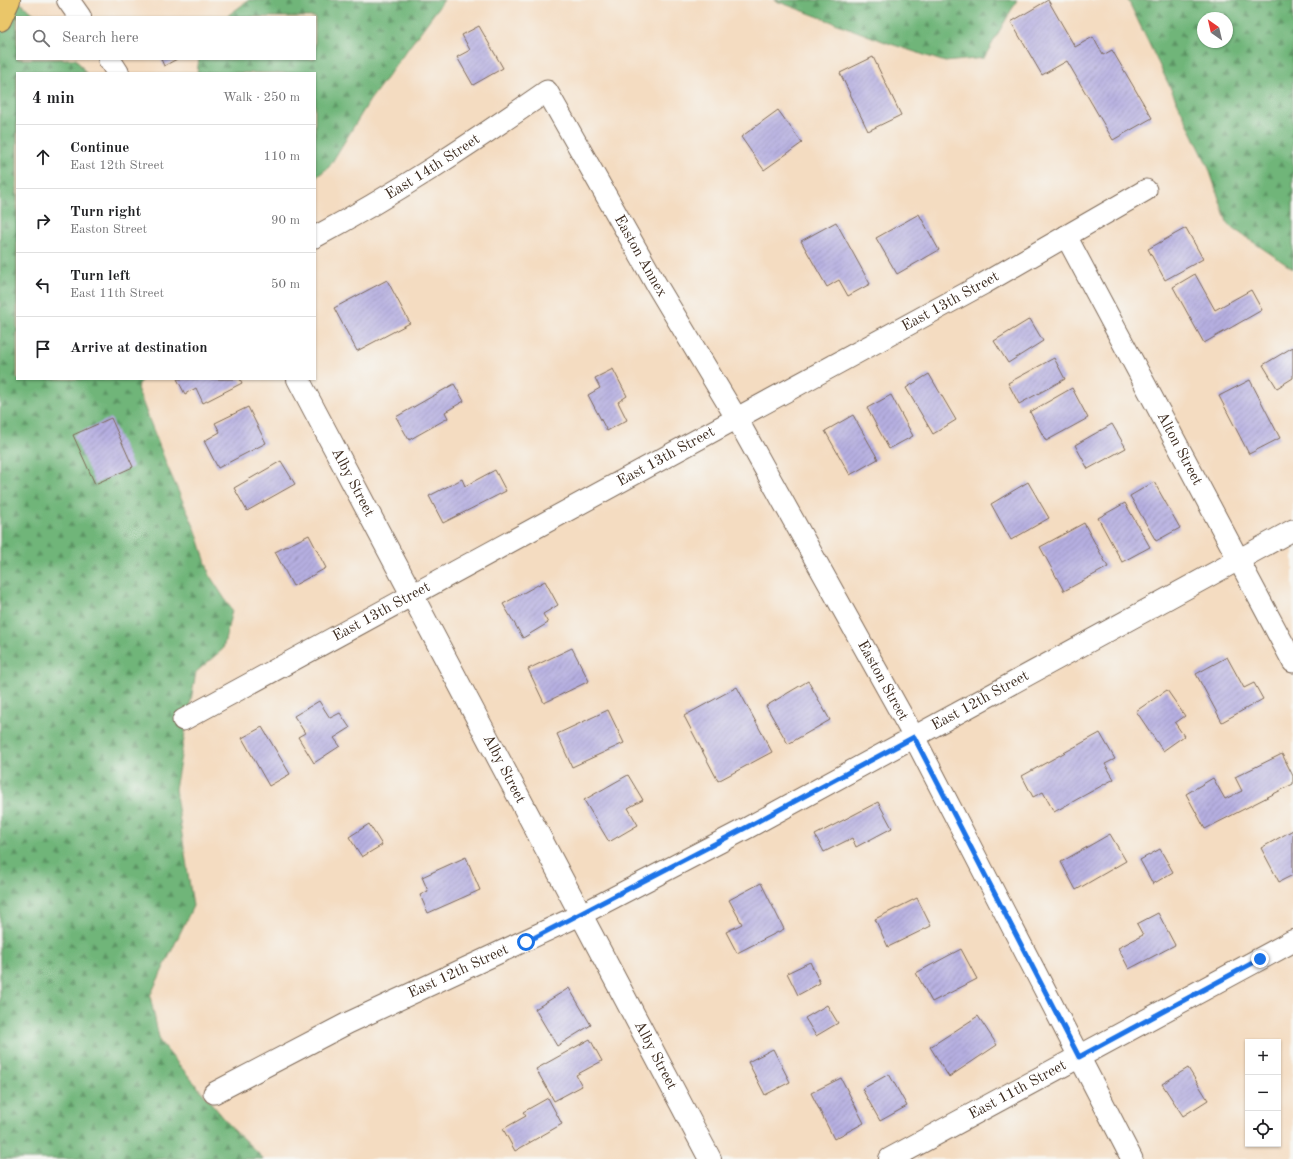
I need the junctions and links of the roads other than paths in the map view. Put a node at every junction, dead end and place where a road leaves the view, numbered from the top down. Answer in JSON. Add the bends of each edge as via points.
{"nodes":[{"id":1,"x":9,"y":0,"type":"edge"},
{"id":2,"x":0,"y":20,"type":"edge"},
{"id":3,"x":110,"y":60,"type":"edge"},
{"id":4,"x":117,"y":72,"type":"edge"},
{"id":5,"x":547,"y":91,"type":"joint"},
{"id":6,"x":1146,"y":190,"type":"dead end"},
{"id":7,"x":316,"y":236,"type":"edge"},
{"id":8,"x":1066,"y":236,"type":"junction"},
{"id":9,"x":299,"y":380,"type":"edge"},
{"id":10,"x":738,"y":419,"type":"junction"},
{"id":11,"x":1293,"y":530,"type":"edge"},
{"id":12,"x":1239,"y":560,"type":"junction"},
{"id":13,"x":414,"y":595,"type":"junction"},
{"id":14,"x":1293,"y":662,"type":"edge"},
{"id":15,"x":183,"y":720,"type":"dead end"},
{"id":16,"x":914,"y":737,"type":"junction"},
{"id":17,"x":582,"y":914,"type":"junction"},
{"id":18,"x":1293,"y":941,"type":"edge"},
{"id":19,"x":1079,"y":1057,"type":"junction"},
{"id":20,"x":214,"y":1093,"type":"dead end"},
{"id":21,"x":710,"y":1159,"type":"edge"},
{"id":22,"x":890,"y":1159,"type":"edge"},
{"id":23,"x":1132,"y":1159,"type":"edge"}],
"edges":[{"from":1,"to":2,"type":"highway"},
{"from":3,"to":4,"type":"street"},
{"from":5,"to":7,"type":"street","name":"East 14th Street","via":[[463,149],[348,220]]},
{"from":5,"to":10,"type":"street","name":"Easton Annex","via":[[656,284]]},
{"from":6,"to":8,"type":"street","name":"East 13th Street"},
{"from":8,"to":10,"type":"street","name":"East 13th Street"},
{"from":8,"to":12,"type":"street","name":"Alton Street"},
{"from":9,"to":13,"type":"street","name":"Alby Street"},
{"from":10,"to":13,"type":"street","name":"East 13th Street"},
{"from":10,"to":16,"type":"street","name":"Easton Street"},
{"from":11,"to":12,"type":"street","name":"East 12th Street"},
{"from":12,"to":14,"type":"street","name":"Alton Street"},
{"from":12,"to":16,"type":"street","name":"East 12th Street"},
{"from":13,"to":15,"type":"street","name":"East 13th Street"},
{"from":13,"to":17,"type":"street","name":"Alby Street"},
{"from":16,"to":17,"type":"street","name":"East 12th Street"},
{"from":16,"to":19,"type":"street","name":"Easton Street"},
{"from":17,"to":20,"type":"street","name":"East 12th Street","via":[[348,1023]]},
{"from":17,"to":21,"type":"street","name":"Alby Street"},
{"from":18,"to":19,"type":"street","name":"East 11th Street"},
{"from":19,"to":22,"type":"street","name":"East 11th Street"},
{"from":19,"to":23,"type":"street","name":"Easton Street"}]}
